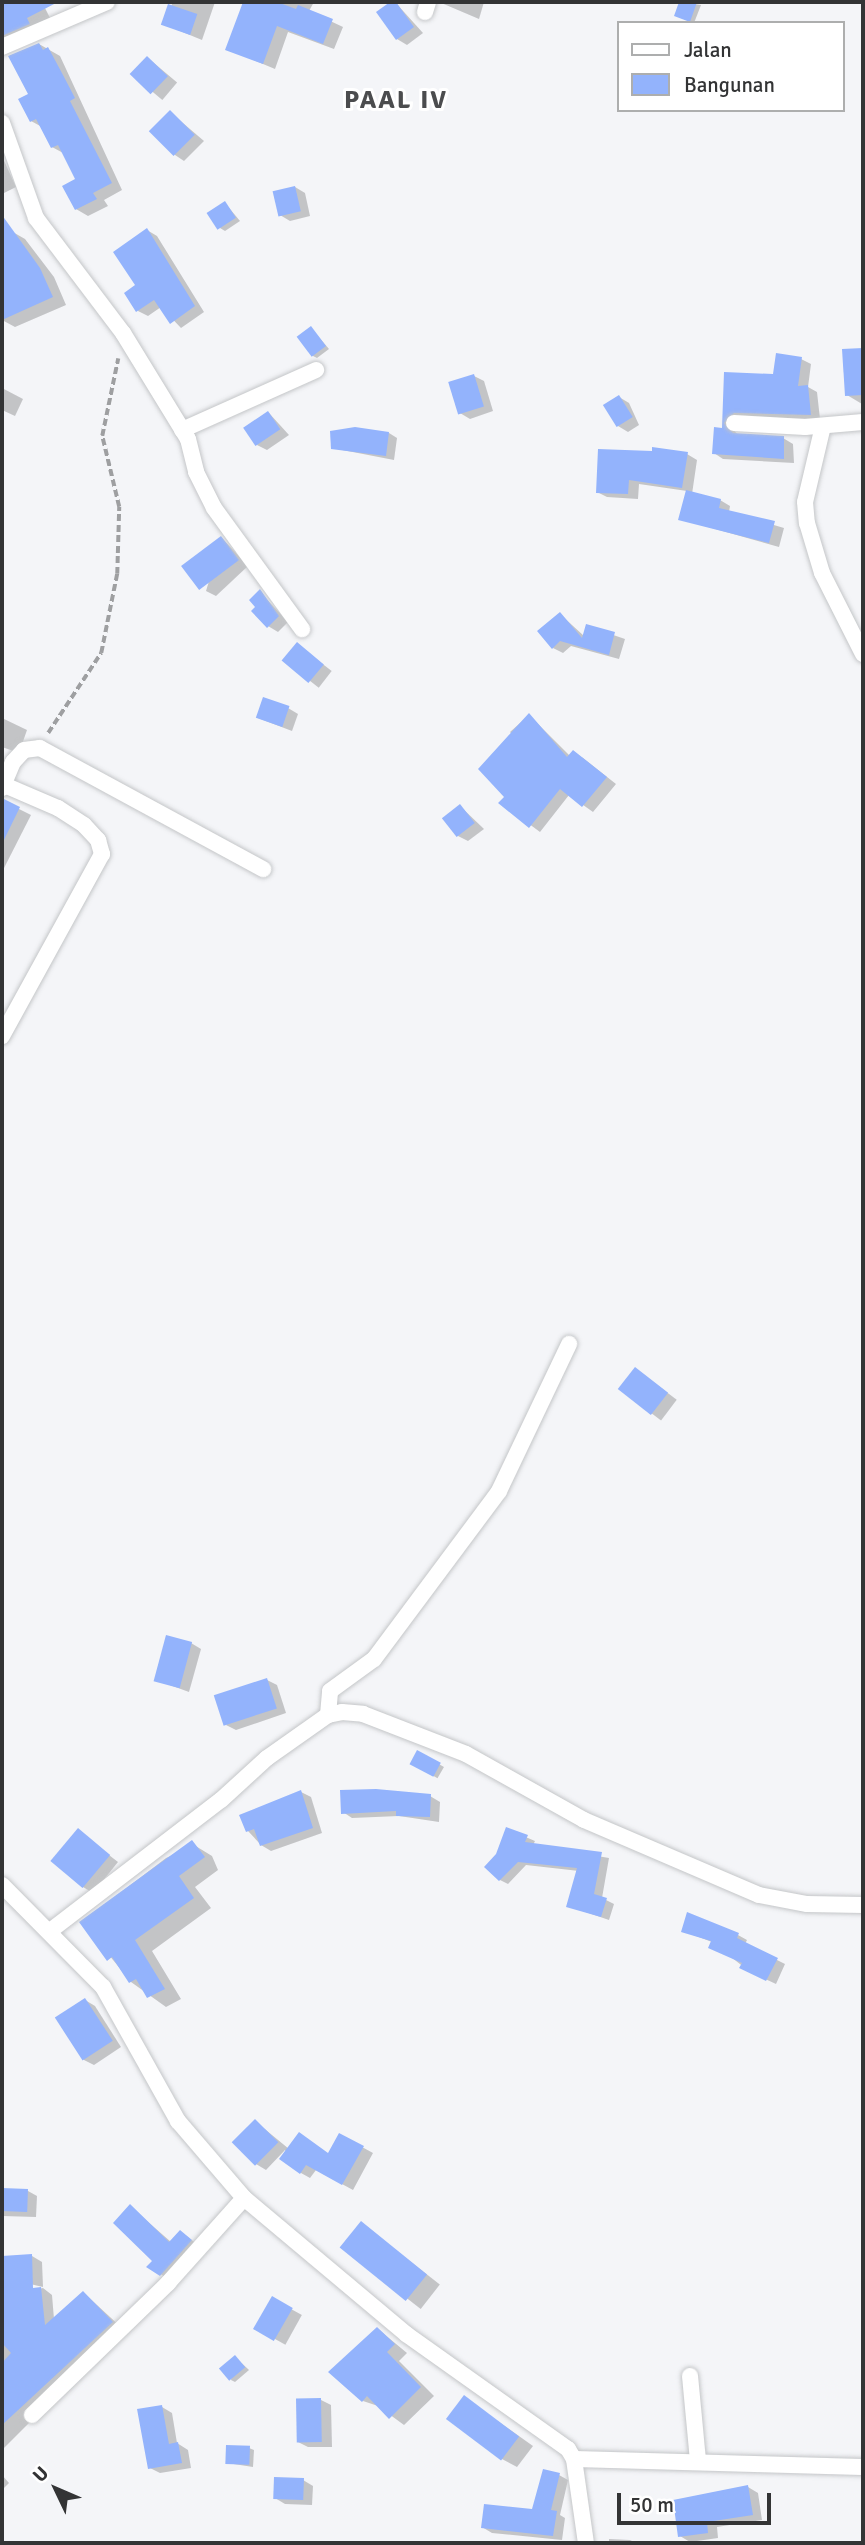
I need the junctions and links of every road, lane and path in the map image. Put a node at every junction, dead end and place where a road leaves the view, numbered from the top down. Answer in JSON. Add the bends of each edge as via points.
{"nodes":[{"id":1,"x":107,"y":2,"type":"edge"},
{"id":2,"x":2,"y":47,"type":"edge"},
{"id":3,"x":2,"y":123,"type":"edge"},
{"id":4,"x":123,"y":333,"type":"junction"},
{"id":5,"x":316,"y":370,"type":"dead end"},
{"id":6,"x":863,"y":422,"type":"edge"},
{"id":7,"x":734,"y":423,"type":"dead end"},
{"id":8,"x":824,"y":426,"type":"junction"},
{"id":9,"x":182,"y":430,"type":"junction"},
{"id":10,"x":302,"y":629,"type":"dead end"},
{"id":11,"x":863,"y":654,"type":"edge"},
{"id":12,"x":40,"y":747,"type":"junction"},
{"id":13,"x":2,"y":785,"type":"edge"},
{"id":14,"x":263,"y":869,"type":"dead end"},
{"id":15,"x":2,"y":1036,"type":"edge"},
{"id":16,"x":569,"y":1344,"type":"dead end"},
{"id":17,"x":328,"y":1715,"type":"junction"},
{"id":18,"x":2,"y":1885,"type":"edge"},
{"id":19,"x":863,"y":1905,"type":"edge"},
{"id":20,"x":50,"y":1931,"type":"junction"},
{"id":21,"x":244,"y":2198,"type":"junction"},
{"id":22,"x":690,"y":2376,"type":"dead end"},
{"id":23,"x":32,"y":2415,"type":"dead end"},
{"id":24,"x":574,"y":2459,"type":"junction"},
{"id":25,"x":698,"y":2461,"type":"junction"},
{"id":26,"x":863,"y":2467,"type":"edge"},
{"id":27,"x":586,"y":2543,"type":"edge"}],
"edges":[{"from":1,"to":2,"type":"street"},
{"from":3,"to":4,"type":"street","via":[[36,218]]},
{"from":4,"to":9,"type":"street"},
{"from":4,"to":12,"type":"path","via":[[102,436],[119,507],[115,587],[101,653]]},
{"from":5,"to":9,"type":"street"},
{"from":6,"to":8,"type":"street"},
{"from":7,"to":8,"type":"street"},
{"from":8,"to":11,"type":"street","via":[[805,502],[807,523],[822,573]]},
{"from":9,"to":10,"type":"street","via":[[214,508]]},
{"from":12,"to":13,"type":"street","via":[[20,755]]},
{"from":12,"to":14,"type":"street"},
{"from":13,"to":15,"type":"street","via":[[58,808],[84,825],[98,840],[102,854]]},
{"from":16,"to":17,"type":"street","via":[[499,1491],[374,1659],[330,1691]]},
{"from":17,"to":19,"type":"street","via":[[363,1714],[466,1754],[584,1820],[758,1895],[807,1904]]},
{"from":17,"to":20,"type":"street"},
{"from":18,"to":20,"type":"street"},
{"from":20,"to":21,"type":"street","via":[[103,1987],[178,2122]]},
{"from":21,"to":23,"type":"street","via":[[168,2283]]},
{"from":21,"to":24,"type":"street","via":[[406,2334],[568,2449]]},
{"from":22,"to":25,"type":"street"},
{"from":24,"to":25,"type":"street"},
{"from":24,"to":27,"type":"street"},
{"from":25,"to":26,"type":"street"}]}
